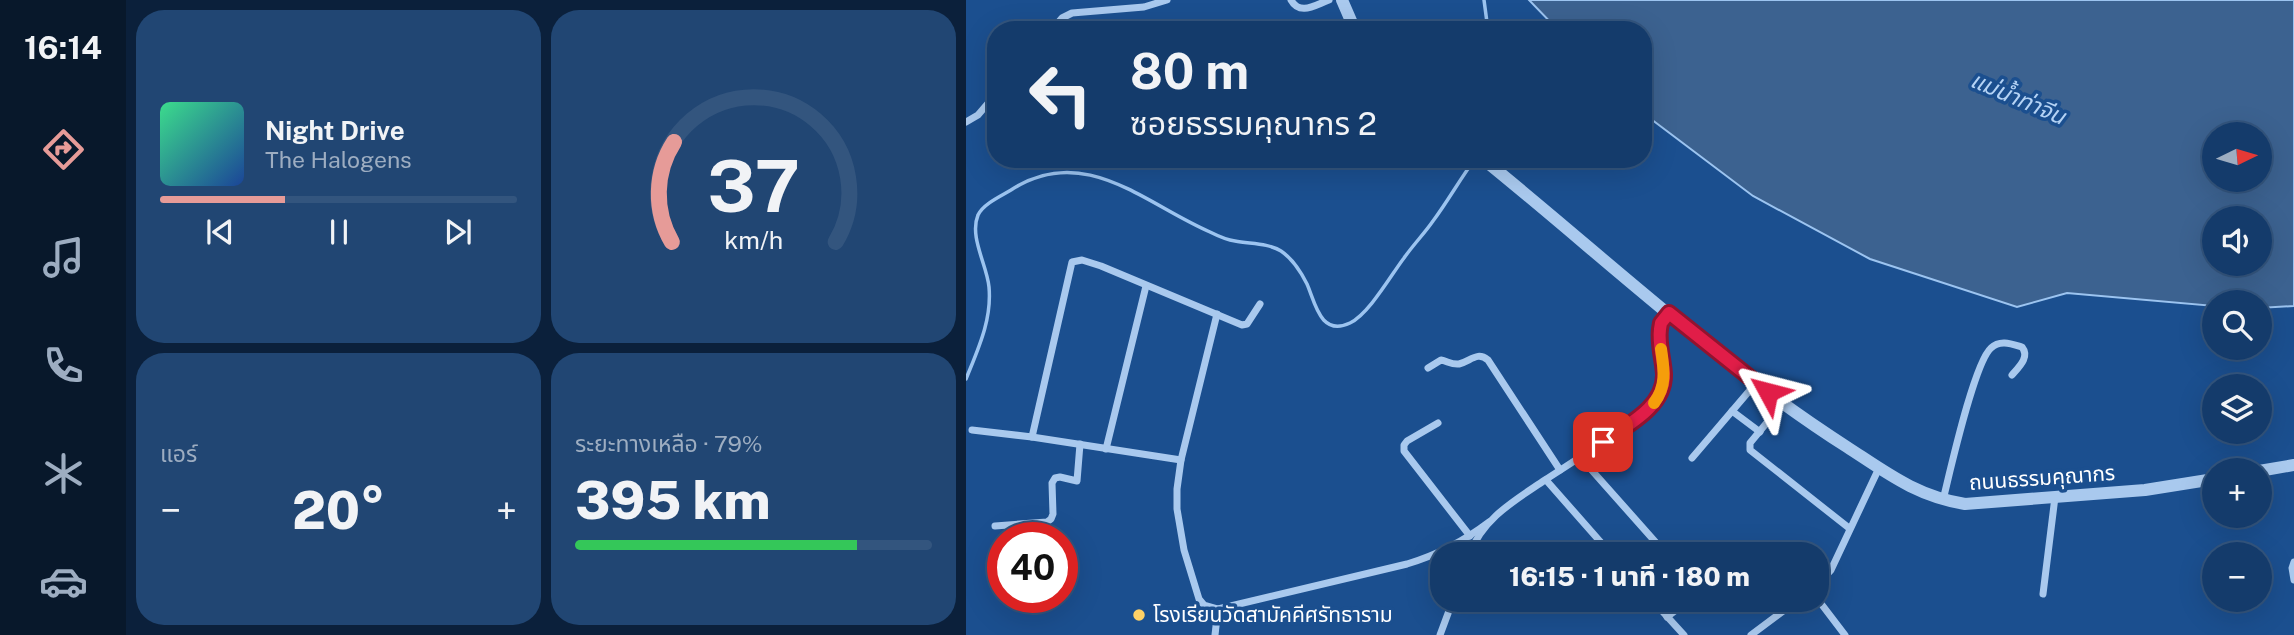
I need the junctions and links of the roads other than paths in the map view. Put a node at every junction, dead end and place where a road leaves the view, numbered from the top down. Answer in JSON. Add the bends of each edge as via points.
{"nodes":[{"id":1,"x":1167,"y":0,"type":"edge"},
{"id":2,"x":1291,"y":0,"type":"edge"},
{"id":3,"x":1329,"y":0,"type":"edge"},
{"id":4,"x":1342,"y":0,"type":"edge"},
{"id":5,"x":1060,"y":21,"type":"edge"},
{"id":6,"x":1351,"y":21,"type":"edge"},
{"id":7,"x":987,"y":104,"type":"edge"},
{"id":8,"x":966,"y":122,"type":"edge"},
{"id":9,"x":1494,"y":168,"type":"edge"},
{"id":10,"x":1146,"y":286,"type":"junction"},
{"id":11,"x":1260,"y":304,"type":"dead end"},
{"id":12,"x":1669,"y":313,"type":"junction"},
{"id":13,"x":1217,"y":314,"type":"junction"},
{"id":14,"x":1428,"y":368,"type":"dead end"},
{"id":15,"x":2012,"y":375,"type":"dead end"},
{"id":16,"x":1756,"y":383,"type":"junction"},
{"id":17,"x":1783,"y":403,"type":"junction"},
{"id":18,"x":1732,"y":411,"type":"junction"},
{"id":19,"x":1438,"y":423,"type":"dead end"},
{"id":20,"x":972,"y":430,"type":"dead end"},
{"id":21,"x":1759,"y":432,"type":"junction"},
{"id":22,"x":1032,"y":437,"type":"junction"},
{"id":23,"x":1080,"y":444,"type":"junction"},
{"id":24,"x":1106,"y":449,"type":"junction"},
{"id":25,"x":1580,"y":457,"type":"junction"},
{"id":26,"x":1692,"y":458,"type":"dead end"},
{"id":27,"x":1181,"y":460,"type":"junction"},
{"id":28,"x":2294,"y":465,"type":"edge"},
{"id":29,"x":1879,"y":468,"type":"junction"},
{"id":30,"x":2272,"y":469,"type":"edge"},
{"id":31,"x":1560,"y":470,"type":"junction"},
{"id":32,"x":1546,"y":480,"type":"junction"},
{"id":33,"x":2202,"y":481,"type":"edge"},
{"id":34,"x":2054,"y":498,"type":"junction"},
{"id":35,"x":1942,"y":500,"type":"junction"},
{"id":36,"x":1047,"y":522,"type":"edge"},
{"id":37,"x":1489,"y":522,"type":"junction"},
{"id":38,"x":1849,"y":528,"type":"junction"},
{"id":39,"x":1470,"y":536,"type":"junction"},
{"id":40,"x":1475,"y":542,"type":"edge"},
{"id":41,"x":1601,"y":542,"type":"edge"},
{"id":42,"x":1655,"y":542,"type":"edge"},
{"id":43,"x":2294,"y":562,"type":"edge"},
{"id":44,"x":1829,"y":572,"type":"edge"},
{"id":45,"x":2294,"y":580,"type":"edge"},
{"id":46,"x":2043,"y":594,"type":"dead end"},
{"id":47,"x":1218,"y":609,"type":"junction"},
{"id":48,"x":1449,"y":612,"type":"edge"},
{"id":49,"x":1663,"y":612,"type":"edge"},
{"id":50,"x":1673,"y":612,"type":"edge"},
{"id":51,"x":1782,"y":612,"type":"edge"},
{"id":52,"x":1827,"y":612,"type":"edge"},
{"id":53,"x":1667,"y":617,"type":"junction"},
{"id":54,"x":1215,"y":635,"type":"edge"},
{"id":55,"x":1440,"y":635,"type":"edge"},
{"id":56,"x":1684,"y":635,"type":"edge"},
{"id":57,"x":1751,"y":635,"type":"edge"},
{"id":58,"x":1844,"y":635,"type":"edge"}],
"edges":[{"from":1,"to":5,"type":"street","via":[[1144,7],[1072,13]]},
{"from":2,"to":3,"type":"street","via":[[1299,9]]},
{"from":4,"to":6,"type":"street"},
{"from":7,"to":8,"type":"street"},
{"from":9,"to":12,"type":"street","name":"ถนนธรรมคุณากร"},
{"from":10,"to":13,"type":"street"},
{"from":10,"to":22,"type":"street","via":[[1101,266],[1072,262]]},
{"from":10,"to":24,"type":"street"},
{"from":11,"to":13,"type":"street","via":[[1247,324]]},
{"from":12,"to":16,"type":"street","name":"ถนนธรรมคุณากร"},
{"from":12,"to":25,"type":"street","via":[[1660,329],[1664,381],[1659,396]]},
{"from":13,"to":27,"type":"street"},
{"from":14,"to":31,"type":"street","via":[[1441,360],[1455,365],[1483,356]]},
{"from":15,"to":35,"type":"street","via":[[2025,357],[2022,347],[2001,343],[1989,349]]},
{"from":16,"to":17,"type":"street","name":"ถนนธรรมคุณากร"},
{"from":16,"to":18,"type":"street"},
{"from":17,"to":21,"type":"street"},
{"from":17,"to":29,"type":"street","name":"ถนนธรรมคุณากร"},
{"from":18,"to":21,"type":"street"},
{"from":18,"to":26,"type":"street"},
{"from":19,"to":39,"type":"street","via":[[1407,441],[1404,451]]},
{"from":20,"to":22,"type":"street"},
{"from":21,"to":38,"type":"street","via":[[1750,450]]},
{"from":22,"to":23,"type":"street"},
{"from":23,"to":24,"type":"street"},
{"from":23,"to":36,"type":"street","via":[[1077,481],[1055,478],[1053,514]]},
{"from":24,"to":27,"type":"street"},
{"from":25,"to":31,"type":"street"},
{"from":25,"to":42,"type":"street"},
{"from":27,"to":47,"type":"street","via":[[1177,509],[1184,550],[1199,599]]},
{"from":28,"to":30,"type":"street"},
{"from":29,"to":35,"type":"street","name":"ถนนธรรมคุณากร"},
{"from":29,"to":38,"type":"street"},
{"from":31,"to":32,"type":"street"},
{"from":32,"to":37,"type":"street"},
{"from":32,"to":41,"type":"street"},
{"from":33,"to":34,"type":"street","name":"ถนนธรรมคุณากร"},
{"from":34,"to":35,"type":"street","name":"ถนนธรรมคุณากร","via":[[1965,505]]},
{"from":34,"to":46,"type":"street"},
{"from":37,"to":39,"type":"street"},
{"from":37,"to":40,"type":"street"},
{"from":38,"to":44,"type":"street"},
{"from":39,"to":47,"type":"street","via":[[1407,564]]},
{"from":43,"to":45,"type":"street"},
{"from":47,"to":54,"type":"street"},
{"from":48,"to":55,"type":"street"},
{"from":49,"to":53,"type":"street"},
{"from":50,"to":53,"type":"street"},
{"from":51,"to":57,"type":"street"},
{"from":52,"to":58,"type":"street"},
{"from":53,"to":56,"type":"street"}]}
